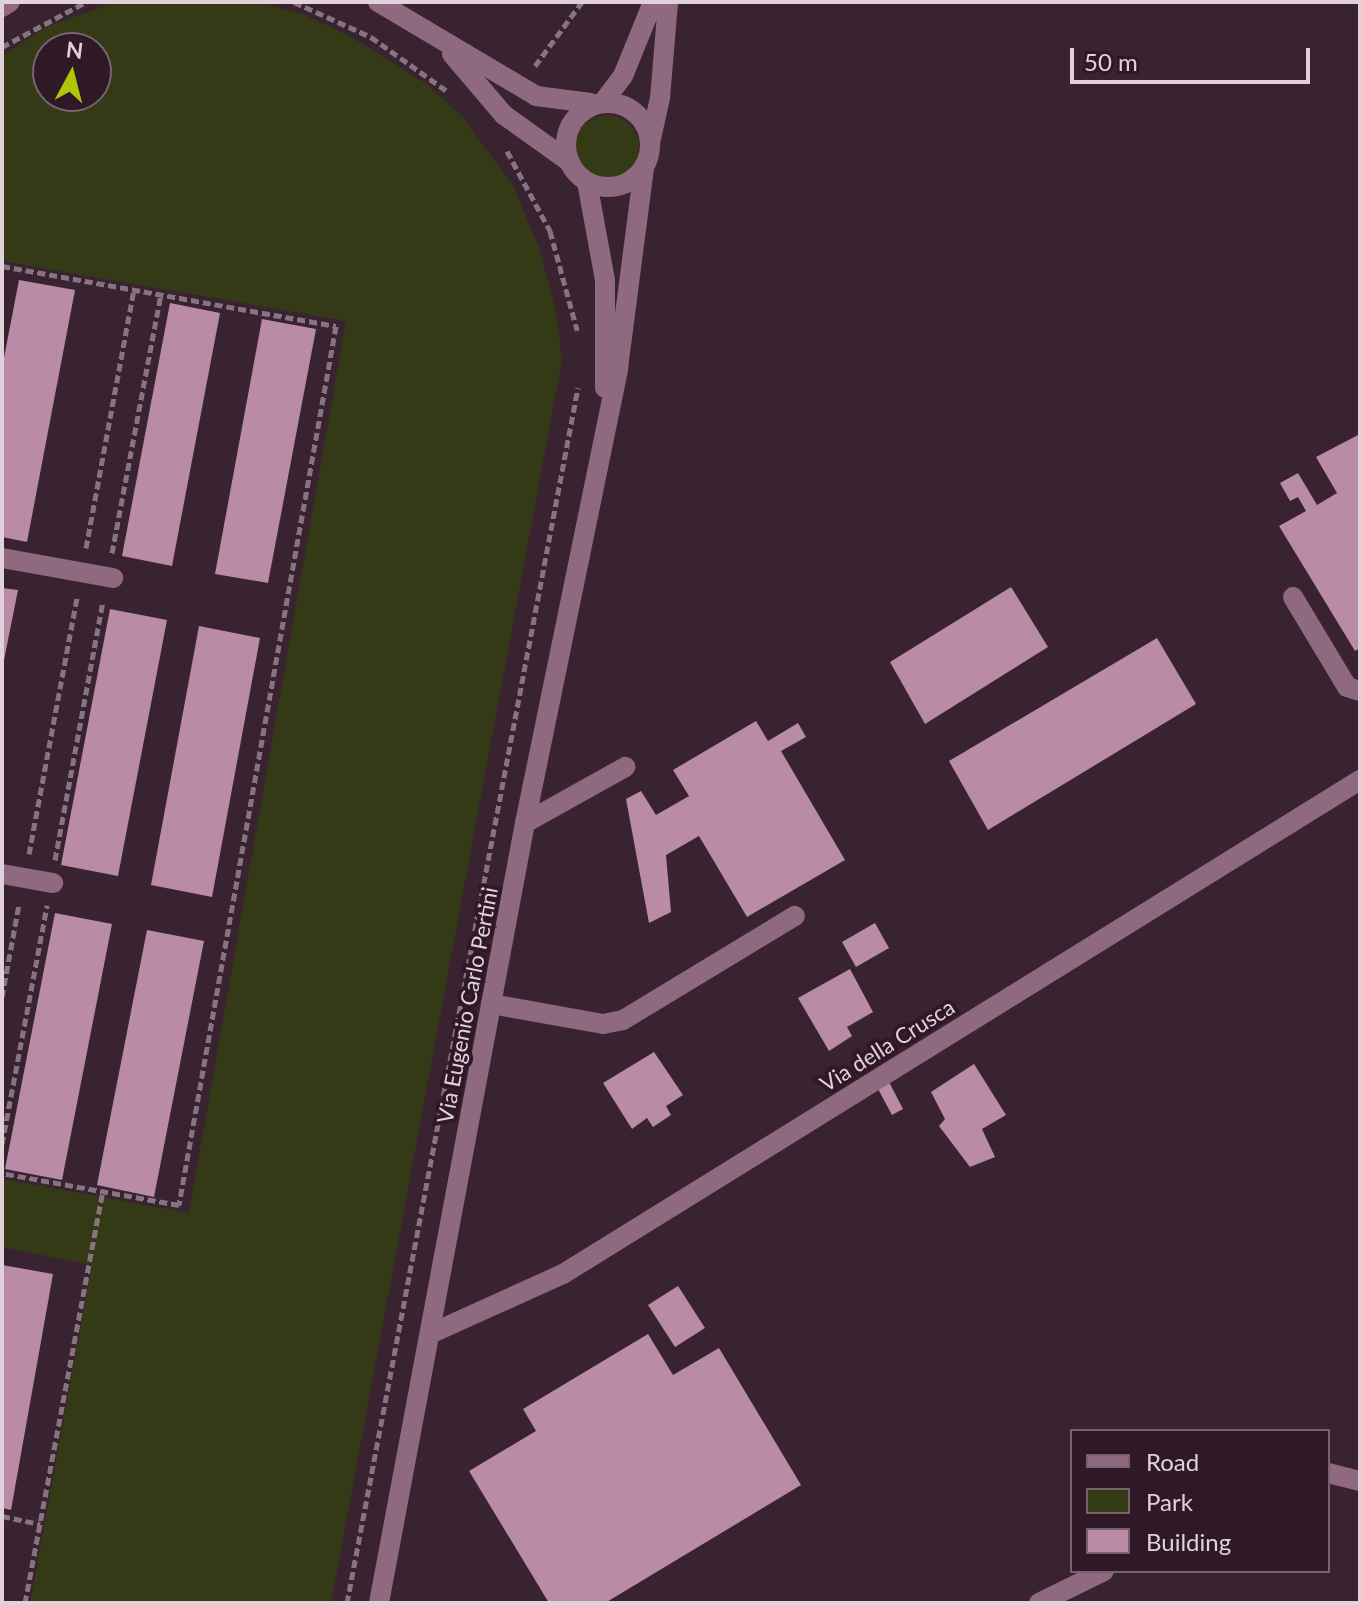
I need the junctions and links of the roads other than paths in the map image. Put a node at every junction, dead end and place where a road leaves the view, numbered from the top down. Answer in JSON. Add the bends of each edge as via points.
{"nodes":[{"id":1,"x":10,"y":2,"type":"edge"},
{"id":2,"x":378,"y":2,"type":"edge"},
{"id":3,"x":653,"y":2,"type":"edge"},
{"id":4,"x":668,"y":2,"type":"edge"},
{"id":5,"x":2,"y":7,"type":"edge"},
{"id":6,"x":445,"y":44,"type":"junction"},
{"id":7,"x":598,"y":102,"type":"junction"},
{"id":8,"x":650,"y":143,"type":"junction"},
{"id":9,"x":570,"y":162,"type":"junction"},
{"id":10,"x":644,"y":168,"type":"junction"},
{"id":11,"x":587,"y":182,"type":"junction"},
{"id":12,"x":605,"y":416,"type":"junction"},
{"id":13,"x":2,"y":558,"type":"edge"},
{"id":14,"x":111,"y":578,"type":"road end"},
{"id":15,"x":1293,"y":597,"type":"dead end"},
{"id":16,"x":1360,"y":691,"type":"edge"},
{"id":17,"x":625,"y":767,"type":"dead end"},
{"id":18,"x":1360,"y":780,"type":"edge"},
{"id":19,"x":525,"y":823,"type":"junction"},
{"id":20,"x":2,"y":874,"type":"edge"},
{"id":21,"x":52,"y":883,"type":"road end"},
{"id":22,"x":795,"y":916,"type":"dead end"},
{"id":23,"x":491,"y":1004,"type":"junction"},
{"id":24,"x":430,"y":1334,"type":"junction"},
{"id":25,"x":1330,"y":1474,"type":"edge"},
{"id":26,"x":1360,"y":1481,"type":"edge"},
{"id":27,"x":1100,"y":1573,"type":"edge"},
{"id":28,"x":379,"y":1603,"type":"edge"},
{"id":29,"x":1039,"y":1603,"type":"edge"}],
"edges":[{"from":1,"to":5,"type":"street"},
{"from":2,"to":6,"type":"street"},
{"from":3,"to":7,"type":"street","via":[[623,76]]},
{"from":4,"to":8,"type":"street","via":[[666,54]]},
{"from":6,"to":7,"type":"street","via":[[550,100]]},
{"from":6,"to":9,"type":"street","via":[[504,115]]},
{"from":7,"to":8,"type":"street","via":[[641,120]]},
{"from":7,"to":9,"type":"street","via":[[571,123]]},
{"from":8,"to":10,"type":"street"},
{"from":9,"to":11,"type":"street"},
{"from":10,"to":11,"type":"street","via":[[613,188]]},
{"from":10,"to":12,"type":"street","name":"Via Eugenio Carlo Pertini","via":[[618,368]]},
{"from":11,"to":12,"type":"street","name":"Via Eugenio Carlo Pertini","via":[[605,280]]},
{"from":12,"to":19,"type":"street","name":"Via Eugenio Carlo Pertini"},
{"from":13,"to":14,"type":"street"},
{"from":15,"to":16,"type":"street","via":[[1347,687]]},
{"from":17,"to":19,"type":"street"},
{"from":18,"to":24,"type":"street","name":"Via della Crusca","via":[[563,1274]]},
{"from":19,"to":23,"type":"street","name":"Via Eugenio Carlo Pertini"},
{"from":20,"to":21,"type":"street"},
{"from":22,"to":23,"type":"street","via":[[623,1020],[603,1024]]},
{"from":23,"to":24,"type":"street","name":"Via Eugenio Carlo Pertini"},
{"from":24,"to":28,"type":"street","name":"Via Eugenio Carlo Pertini"},
{"from":25,"to":26,"type":"street"},
{"from":27,"to":29,"type":"street"}]}
